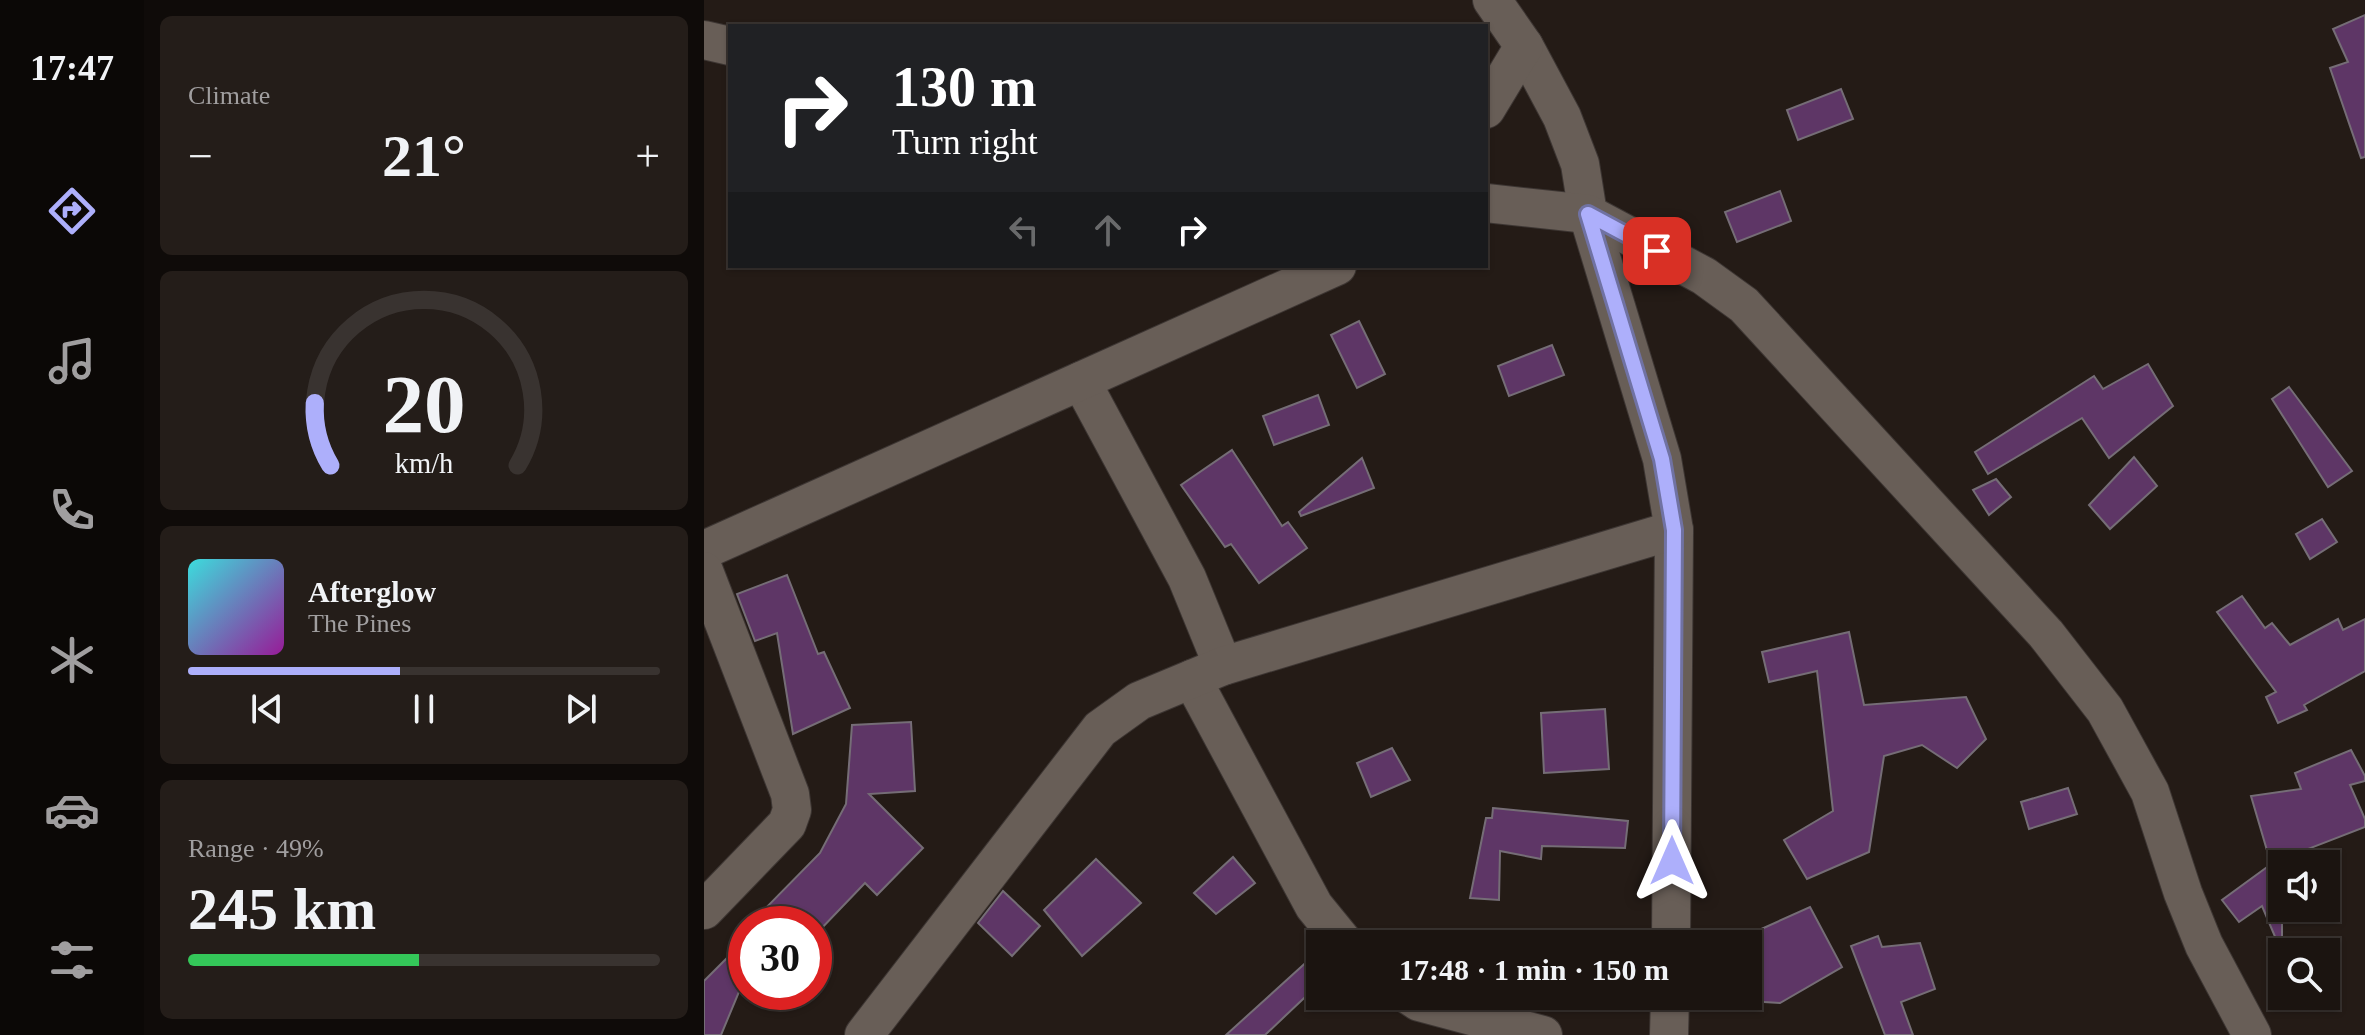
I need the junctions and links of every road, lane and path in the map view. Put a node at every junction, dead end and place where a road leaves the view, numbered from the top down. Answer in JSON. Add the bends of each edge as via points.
{"nodes":[{"id":1,"x":1492,"y":0,"type":"edge"},
{"id":2,"x":704,"y":40,"type":"edge"},
{"id":3,"x":728,"y":46,"type":"edge"},
{"id":4,"x":1524,"y":46,"type":"junction"},
{"id":5,"x":1488,"y":106,"type":"edge"},
{"id":6,"x":1488,"y":203,"type":"edge"},
{"id":7,"x":1588,"y":214,"type":"junction"},
{"id":8,"x":1333,"y":268,"type":"edge"},
{"id":9,"x":1081,"y":381,"type":"junction"},
{"id":10,"x":1674,"y":530,"type":"junction"},
{"id":11,"x":704,"y":550,"type":"edge"},
{"id":12,"x":704,"y":571,"type":"edge"},
{"id":13,"x":1208,"y":673,"type":"junction"},
{"id":14,"x":704,"y":910,"type":"edge"},
{"id":15,"x":1334,"y":930,"type":"edge"},
{"id":16,"x":1671,"y":930,"type":"edge"},
{"id":17,"x":1449,"y":1010,"type":"edge"},
{"id":18,"x":1670,"y":1010,"type":"edge"},
{"id":19,"x":864,"y":1035,"type":"edge"},
{"id":20,"x":1543,"y":1035,"type":"edge"},
{"id":21,"x":1669,"y":1035,"type":"edge"},
{"id":22,"x":2252,"y":1035,"type":"edge"}],
"edges":[{"from":1,"to":4,"type":"street"},
{"from":2,"to":3,"type":"street"},
{"from":4,"to":5,"type":"street"},
{"from":4,"to":7,"type":"street","via":[[1576,153]]},
{"from":6,"to":7,"type":"street"},
{"from":7,"to":10,"type":"street","via":[[1662,459]]},
{"from":7,"to":22,"type":"street","via":[[1704,276],[1744,305],[2046,634],[2105,710],[2150,792],[2204,945]]},
{"from":8,"to":9,"type":"street"},
{"from":9,"to":11,"type":"street"},
{"from":9,"to":13,"type":"street","via":[[1187,578]]},
{"from":10,"to":13,"type":"street"},
{"from":10,"to":16,"type":"street"},
{"from":12,"to":14,"type":"street","via":[[792,810],[787,824]]},
{"from":13,"to":15,"type":"street","via":[[1314,906]]},
{"from":13,"to":19,"type":"street","via":[[1139,701],[1100,729]]},
{"from":17,"to":20,"type":"street"},
{"from":18,"to":21,"type":"street"}]}
